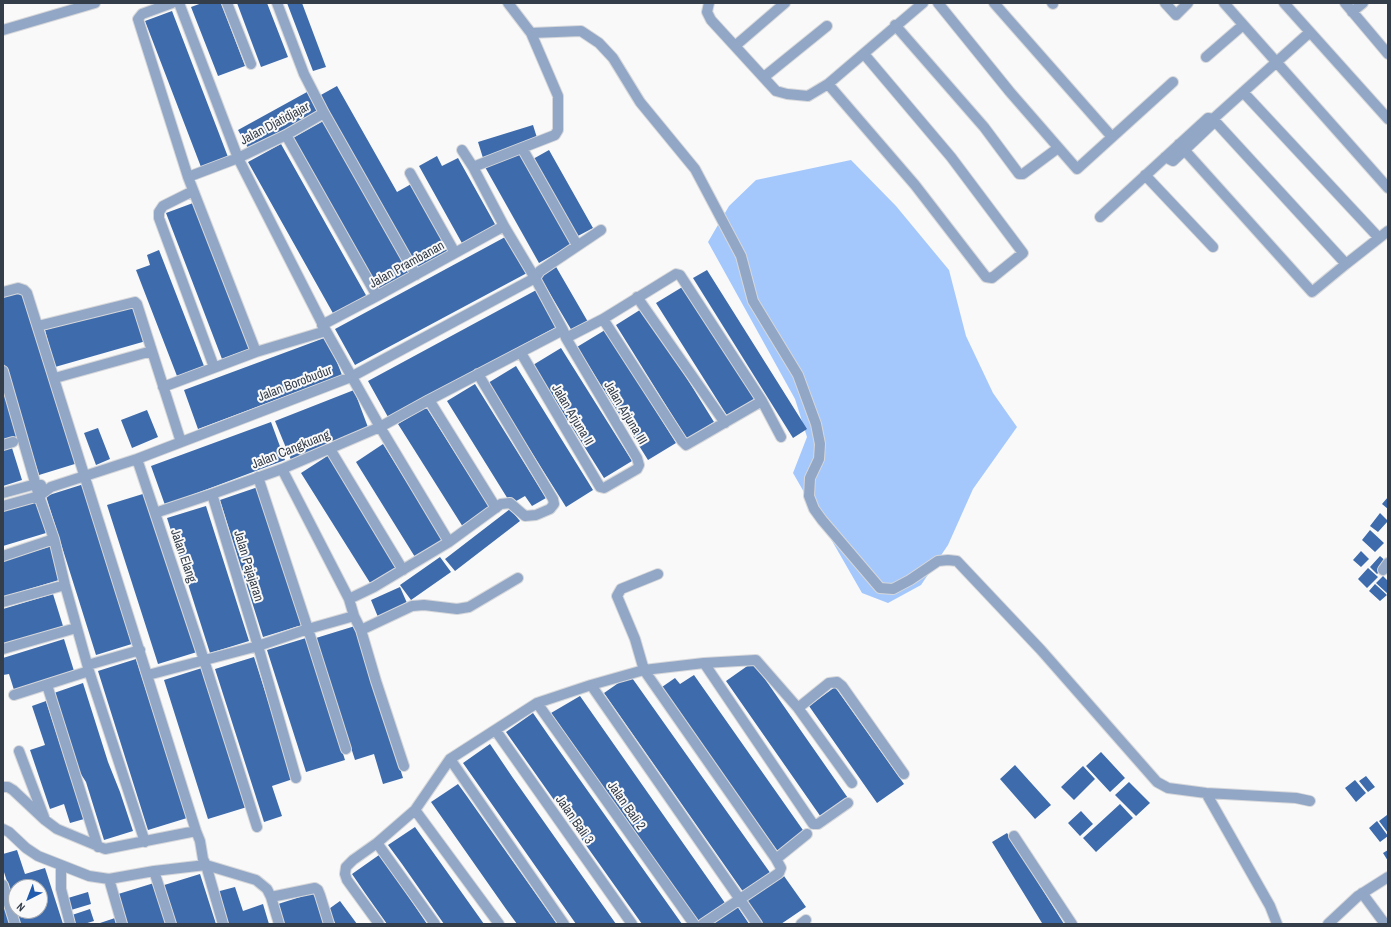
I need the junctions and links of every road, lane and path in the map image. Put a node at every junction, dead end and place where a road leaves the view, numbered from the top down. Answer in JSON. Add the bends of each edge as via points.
{"nodes":[{"id":1,"x":95,"y":3,"type":"edge"},
{"id":2,"x":172,"y":3,"type":"edge"},
{"id":3,"x":179,"y":3,"type":"edge"},
{"id":4,"x":227,"y":3,"type":"edge"},
{"id":5,"x":277,"y":3,"type":"edge"},
{"id":6,"x":508,"y":3,"type":"edge"},
{"id":7,"x":709,"y":3,"type":"edge"},
{"id":8,"x":784,"y":3,"type":"edge"},
{"id":9,"x":923,"y":3,"type":"edge"},
{"id":10,"x":938,"y":3,"type":"edge"},
{"id":11,"x":994,"y":3,"type":"edge"},
{"id":12,"x":1165,"y":3,"type":"edge"},
{"id":13,"x":1188,"y":3,"type":"edge"},
{"id":14,"x":1224,"y":3,"type":"edge"},
{"id":15,"x":1284,"y":3,"type":"edge"},
{"id":16,"x":1345,"y":3,"type":"edge"},
{"id":17,"x":1363,"y":3,"type":"edge"},
{"id":18,"x":1352,"y":12,"type":"junction"},
{"id":19,"x":1243,"y":25,"type":"junction"},
{"id":20,"x":827,"y":26,"type":"dead end"},
{"id":21,"x":895,"y":26,"type":"junction"},
{"id":22,"x":3,"y":30,"type":"edge"},
{"id":23,"x":531,"y":32,"type":"junction"},
{"id":24,"x":1310,"y":32,"type":"junction"},
{"id":25,"x":735,"y":46,"type":"junction"},
{"id":26,"x":864,"y":54,"type":"junction"},
{"id":27,"x":1388,"y":54,"type":"edge"},
{"id":28,"x":1206,"y":57,"type":"dead end"},
{"id":29,"x":1277,"y":63,"type":"junction"},
{"id":30,"x":251,"y":64,"type":"dead end"},
{"id":31,"x":764,"y":77,"type":"junction"},
{"id":32,"x":1173,"y":82,"type":"dead end"},
{"id":33,"x":828,"y":84,"type":"junction"},
{"id":34,"x":1243,"y":92,"type":"junction"},
{"id":35,"x":324,"y":113,"type":"junction"},
{"id":36,"x":1213,"y":119,"type":"junction"},
{"id":37,"x":1388,"y":119,"type":"edge"},
{"id":38,"x":286,"y":135,"type":"junction"},
{"id":39,"x":1112,"y":137,"type":"junction"},
{"id":40,"x":1182,"y":147,"type":"junction"},
{"id":41,"x":522,"y":148,"type":"junction"},
{"id":42,"x":1058,"y":148,"type":"junction"},
{"id":43,"x":462,"y":150,"type":"dead end"},
{"id":44,"x":238,"y":158,"type":"junction"},
{"id":45,"x":473,"y":167,"type":"junction"},
{"id":46,"x":410,"y":173,"type":"dead end"},
{"id":47,"x":1146,"y":175,"type":"junction"},
{"id":48,"x":188,"y":177,"type":"junction"},
{"id":49,"x":1388,"y":188,"type":"edge"},
{"id":50,"x":193,"y":191,"type":"junction"},
{"id":51,"x":1100,"y":216,"type":"dead end"},
{"id":52,"x":504,"y":226,"type":"junction"},
{"id":53,"x":601,"y":230,"type":"dead end"},
{"id":54,"x":1388,"y":231,"type":"edge"},
{"id":55,"x":1379,"y":238,"type":"junction"},
{"id":56,"x":576,"y":245,"type":"junction"},
{"id":57,"x":1213,"y":247,"type":"dead end"},
{"id":58,"x":455,"y":253,"type":"junction"},
{"id":59,"x":1346,"y":264,"type":"junction"},
{"id":60,"x":416,"y":275,"type":"junction"},
{"id":61,"x":535,"y":278,"type":"junction"},
{"id":62,"x":3,"y":292,"type":"edge"},
{"id":63,"x":377,"y":296,"type":"junction"},
{"id":64,"x":637,"y":297,"type":"junction"},
{"id":65,"x":603,"y":319,"type":"junction"},
{"id":66,"x":38,"y":326,"type":"junction"},
{"id":67,"x":324,"y":328,"type":"junction"},
{"id":68,"x":564,"y":334,"type":"junction"},
{"id":69,"x":152,"y":351,"type":"junction"},
{"id":70,"x":256,"y":352,"type":"junction"},
{"id":71,"x":520,"y":353,"type":"junction"},
{"id":72,"x":214,"y":367,"type":"junction"},
{"id":73,"x":3,"y":371,"type":"edge"},
{"id":74,"x":478,"y":374,"type":"junction"},
{"id":75,"x":351,"y":377,"type":"junction"},
{"id":76,"x":55,"y":378,"type":"junction"},
{"id":77,"x":163,"y":387,"type":"junction"},
{"id":78,"x":429,"y":400,"type":"junction"},
{"id":79,"x":762,"y":401,"type":"junction"},
{"id":80,"x":725,"y":423,"type":"junction"},
{"id":81,"x":380,"y":427,"type":"junction"},
{"id":82,"x":781,"y":437,"type":"dead end"},
{"id":83,"x":181,"y":442,"type":"junction"},
{"id":84,"x":330,"y":449,"type":"junction"},
{"id":85,"x":137,"y":459,"type":"junction"},
{"id":86,"x":282,"y":469,"type":"junction"},
{"id":87,"x":85,"y":476,"type":"junction"},
{"id":88,"x":258,"y":477,"type":"junction"},
{"id":89,"x":36,"y":484,"type":"junction"},
{"id":90,"x":51,"y":486,"type":"junction"},
{"id":91,"x":604,"y":488,"type":"joint"},
{"id":92,"x":3,"y":493,"type":"edge"},
{"id":93,"x":212,"y":494,"type":"junction"},
{"id":94,"x":39,"y":496,"type":"junction"},
{"id":95,"x":3,"y":506,"type":"edge"},
{"id":96,"x":496,"y":508,"type":"junction"},
{"id":97,"x":155,"y":513,"type":"junction"},
{"id":98,"x":54,"y":539,"type":"junction"},
{"id":99,"x":449,"y":542,"type":"junction"},
{"id":100,"x":3,"y":556,"type":"edge"},
{"id":101,"x":403,"y":570,"type":"junction"},
{"id":102,"x":658,"y":574,"type":"dead end"},
{"id":103,"x":518,"y":578,"type":"dead end"},
{"id":104,"x":65,"y":585,"type":"junction"},
{"id":105,"x":349,"y":599,"type":"junction"},
{"id":106,"x":3,"y":602,"type":"edge"},
{"id":107,"x":354,"y":616,"type":"junction"},
{"id":108,"x":76,"y":628,"type":"junction"},
{"id":109,"x":308,"y":629,"type":"junction"},
{"id":110,"x":361,"y":630,"type":"junction"},
{"id":111,"x":258,"y":646,"type":"junction"},
{"id":112,"x":3,"y":649,"type":"edge"},
{"id":113,"x":140,"y":650,"type":"junction"},
{"id":114,"x":204,"y":660,"type":"junction"},
{"id":115,"x":704,"y":663,"type":"junction"},
{"id":116,"x":88,"y":668,"type":"junction"},
{"id":117,"x":644,"y":670,"type":"junction"},
{"id":118,"x":148,"y":675,"type":"junction"},
{"id":119,"x":47,"y":685,"type":"junction"},
{"id":120,"x":591,"y":685,"type":"junction"},
{"id":121,"x":14,"y":695,"type":"dead end"},
{"id":122,"x":538,"y":703,"type":"junction"},
{"id":123,"x":798,"y":708,"type":"junction"},
{"id":124,"x":496,"y":731,"type":"junction"},
{"id":125,"x":346,"y":749,"type":"dead end"},
{"id":126,"x":19,"y":751,"type":"dead end"},
{"id":127,"x":450,"y":759,"type":"junction"},
{"id":128,"x":404,"y":766,"type":"dead end"},
{"id":129,"x":904,"y":774,"type":"dead end"},
{"id":130,"x":296,"y":778,"type":"dead end"},
{"id":131,"x":852,"y":783,"type":"dead end"},
{"id":132,"x":3,"y":786,"type":"edge"},
{"id":133,"x":1206,"y":793,"type":"junction"},
{"id":134,"x":1310,"y":801,"type":"dead end"},
{"id":135,"x":848,"y":803,"type":"dead end"},
{"id":136,"x":415,"y":810,"type":"junction"},
{"id":137,"x":45,"y":820,"type":"junction"},
{"id":138,"x":257,"y":827,"type":"dead end"},
{"id":139,"x":3,"y":829,"type":"edge"},
{"id":140,"x":196,"y":831,"type":"junction"},
{"id":141,"x":807,"y":834,"type":"dead end"},
{"id":142,"x":1014,"y":836,"type":"dead end"},
{"id":143,"x":145,"y":842,"type":"junction"},
{"id":144,"x":377,"y":843,"type":"junction"},
{"id":145,"x":98,"y":847,"type":"junction"},
{"id":146,"x":776,"y":859,"type":"junction"},
{"id":147,"x":204,"y":862,"type":"junction"},
{"id":148,"x":61,"y":866,"type":"junction"},
{"id":149,"x":154,"y":871,"type":"junction"},
{"id":150,"x":1388,"y":877,"type":"edge"},
{"id":151,"x":109,"y":879,"type":"junction"},
{"id":152,"x":3,"y":885,"type":"edge"},
{"id":153,"x":1362,"y":893,"type":"junction"},
{"id":154,"x":271,"y":897,"type":"junction"},
{"id":155,"x":740,"y":898,"type":"junction"},
{"id":156,"x":15,"y":924,"type":"edge"},
{"id":157,"x":70,"y":924,"type":"edge"},
{"id":158,"x":122,"y":924,"type":"edge"},
{"id":159,"x":171,"y":924,"type":"edge"},
{"id":160,"x":223,"y":924,"type":"edge"},
{"id":161,"x":279,"y":924,"type":"edge"},
{"id":162,"x":329,"y":924,"type":"edge"},
{"id":163,"x":378,"y":924,"type":"edge"},
{"id":164,"x":435,"y":924,"type":"edge"},
{"id":165,"x":499,"y":924,"type":"edge"},
{"id":166,"x":564,"y":924,"type":"edge"},
{"id":167,"x":632,"y":924,"type":"edge"},
{"id":168,"x":694,"y":924,"type":"edge"},
{"id":169,"x":703,"y":924,"type":"edge"},
{"id":170,"x":758,"y":924,"type":"edge"},
{"id":171,"x":1072,"y":924,"type":"edge"},
{"id":172,"x":1277,"y":924,"type":"edge"},
{"id":173,"x":1328,"y":924,"type":"edge"},
{"id":174,"x":1385,"y":924,"type":"edge"}],
"edges":[{"from":1,"to":22,"type":"street"},
{"from":2,"to":48,"type":"street","via":[[142,14],[138,19]]},
{"from":3,"to":44,"type":"street"},
{"from":4,"to":30,"type":"street"},
{"from":5,"to":35,"type":"street","via":[[304,74]]},
{"from":6,"to":23,"type":"street"},
{"from":7,"to":25,"type":"street","via":[[709,16]]},
{"from":8,"to":25,"type":"street"},
{"from":9,"to":21,"type":"street"},
{"from":10,"to":42,"type":"street"},
{"from":11,"to":39,"type":"street"},
{"from":12,"to":13,"type":"street","via":[[1176,15]]},
{"from":14,"to":19,"type":"street"},
{"from":15,"to":24,"type":"street"},
{"from":16,"to":18,"type":"street"},
{"from":17,"to":18,"type":"street"},
{"from":18,"to":27,"type":"street"},
{"from":19,"to":28,"type":"street"},
{"from":19,"to":29,"type":"street"},
{"from":20,"to":31,"type":"street"},
{"from":21,"to":26,"type":"street"},
{"from":21,"to":42,"type":"street","via":[[984,127],[1019,174],[1023,174]]},
{"from":23,"to":41,"type":"street","via":[[558,96],[558,130],[555,135]]},
{"from":23,"to":133,"type":"street","via":[[581,31],[599,43],[613,58],[640,102],[695,169],[741,256],[753,301],[798,374],[816,424],[820,444],[818,459],[810,478],[808,496],[822,520],[871,578],[880,588],[893,589],[938,562],[957,561],[1041,650],[1157,782],[1168,788]]},
{"from":24,"to":29,"type":"street"},
{"from":24,"to":37,"type":"street"},
{"from":25,"to":31,"type":"street"},
{"from":26,"to":33,"type":"street"},
{"from":26,"to":33,"type":"street","via":[[950,157],[1023,253],[992,278],[986,277],[915,185]]},
{"from":29,"to":34,"type":"street"},
{"from":29,"to":49,"type":"street"},
{"from":31,"to":33,"type":"street","via":[[776,90],[787,94],[808,96]]},
{"from":32,"to":39,"type":"street"},
{"from":34,"to":36,"type":"street"},
{"from":34,"to":55,"type":"street"},
{"from":35,"to":38,"type":"street","name":"Jalan Djatidjajar"},
{"from":35,"to":60,"type":"street"},
{"from":36,"to":40,"type":"street","via":[[1212,125]]},
{"from":36,"to":59,"type":"street"},
{"from":38,"to":44,"type":"street","name":"Jalan Djatidjajar"},
{"from":38,"to":63,"type":"street"},
{"from":39,"to":42,"type":"street","via":[[1077,169]]},
{"from":40,"to":47,"type":"street","via":[[1173,161],[1165,157]]},
{"from":40,"to":59,"type":"street","via":[[1312,292]]},
{"from":41,"to":45,"type":"street"},
{"from":41,"to":56,"type":"street"},
{"from":43,"to":45,"type":"street"},
{"from":44,"to":48,"type":"street","name":"Jalan Djatidjajar"},
{"from":44,"to":67,"type":"street"},
{"from":45,"to":52,"type":"street"},
{"from":46,"to":58,"type":"street"},
{"from":47,"to":51,"type":"street"},
{"from":47,"to":57,"type":"street"},
{"from":48,"to":50,"type":"street"},
{"from":50,"to":70,"type":"street"},
{"from":50,"to":72,"type":"street","via":[[164,206],[159,212],[159,218]]},
{"from":52,"to":58,"type":"street","name":"Jalan Prambanan"},
{"from":52,"to":61,"type":"street"},
{"from":53,"to":56,"type":"street","name":"Jalan Borobudur"},
{"from":54,"to":55,"type":"street"},
{"from":55,"to":59,"type":"street"},
{"from":56,"to":61,"type":"street","name":"Jalan Borobudur","via":[[540,271]]},
{"from":58,"to":60,"type":"street","name":"Jalan Prambanan"},
{"from":60,"to":63,"type":"street","name":"Jalan Prambanan"},
{"from":61,"to":68,"type":"street"},
{"from":61,"to":75,"type":"street","name":"Jalan Borobudur"},
{"from":62,"to":66,"type":"street","via":[[18,288],[24,290],[28,294]]},
{"from":63,"to":67,"type":"street","name":"Jalan Prambanan"},
{"from":64,"to":65,"type":"street","name":"Jalan Cangkuang"},
{"from":64,"to":79,"type":"street","name":"Jalan Cangkuang","via":[[676,274],[680,275]]},
{"from":64,"to":80,"type":"street"},
{"from":65,"to":68,"type":"street","name":"Jalan Cangkuang"},
{"from":65,"to":80,"type":"street","via":[[686,445]]},
{"from":66,"to":69,"type":"street","via":[[135,302],[140,310]]},
{"from":66,"to":76,"type":"street"},
{"from":67,"to":70,"type":"street","name":"Jalan Prambanan"},
{"from":67,"to":75,"type":"street"},
{"from":68,"to":71,"type":"street","name":"Jalan Cangkuang"},
{"from":68,"to":91,"type":"street","name":"Jalan Arjuna III","via":[[639,465],[637,469]]},
{"from":69,"to":76,"type":"street"},
{"from":69,"to":77,"type":"street"},
{"from":70,"to":72,"type":"street","name":"Jalan Prambanan"},
{"from":71,"to":74,"type":"street","name":"Jalan Cangkuang"},
{"from":71,"to":91,"type":"street","name":"Jalan Arjuna II","via":[[597,482]]},
{"from":72,"to":77,"type":"street","name":"Jalan Prambanan"},
{"from":73,"to":89,"type":"street"},
{"from":74,"to":78,"type":"street","name":"Jalan Cangkuang"},
{"from":74,"to":96,"type":"street","via":[[554,504],[550,509],[526,516],[510,504],[501,504]]},
{"from":75,"to":81,"type":"street"},
{"from":75,"to":83,"type":"street","name":"Jalan Borobudur"},
{"from":76,"to":87,"type":"street"},
{"from":77,"to":83,"type":"street"},
{"from":78,"to":81,"type":"street","name":"Jalan Cangkuang"},
{"from":78,"to":96,"type":"street"},
{"from":79,"to":80,"type":"street"},
{"from":79,"to":82,"type":"street"},
{"from":81,"to":84,"type":"street","name":"Jalan Cangkuang"},
{"from":81,"to":99,"type":"street"},
{"from":83,"to":85,"type":"street","name":"Jalan Borobudur"},
{"from":84,"to":86,"type":"street","name":"Jalan Cangkuang"},
{"from":84,"to":101,"type":"street"},
{"from":85,"to":87,"type":"street","name":"Jalan Borobudur"},
{"from":85,"to":97,"type":"street","name":"Jalan Elang"},
{"from":86,"to":88,"type":"street","name":"Jalan Cangkuang"},
{"from":86,"to":105,"type":"street"},
{"from":87,"to":90,"type":"street","name":"Jalan Borobudur"},
{"from":87,"to":113,"type":"street"},
{"from":88,"to":93,"type":"street","name":"Jalan Cangkuang"},
{"from":88,"to":109,"type":"street"},
{"from":89,"to":90,"type":"street"},
{"from":89,"to":92,"type":"street"},
{"from":89,"to":94,"type":"street"},
{"from":90,"to":94,"type":"street"},
{"from":93,"to":97,"type":"street","name":"Jalan Cangkuang"},
{"from":93,"to":111,"type":"street","name":"Jalan Pajajaran"},
{"from":94,"to":95,"type":"street"},
{"from":94,"to":98,"type":"street"},
{"from":96,"to":99,"type":"street"},
{"from":97,"to":114,"type":"street","name":"Jalan Elang"},
{"from":98,"to":100,"type":"street"},
{"from":98,"to":104,"type":"street"},
{"from":99,"to":101,"type":"street"},
{"from":101,"to":105,"type":"street"},
{"from":102,"to":117,"type":"street","via":[[621,589],[617,596],[635,638]]},
{"from":103,"to":110,"type":"street","via":[[469,607],[457,609],[412,606]]},
{"from":104,"to":106,"type":"street"},
{"from":104,"to":108,"type":"street"},
{"from":105,"to":107,"type":"street"},
{"from":107,"to":109,"type":"street"},
{"from":107,"to":110,"type":"street"},
{"from":108,"to":112,"type":"street"},
{"from":108,"to":116,"type":"street"},
{"from":109,"to":111,"type":"street"},
{"from":109,"to":125,"type":"street"},
{"from":110,"to":128,"type":"street"},
{"from":111,"to":114,"type":"street"},
{"from":111,"to":130,"type":"street","name":"Jalan Pajajaran"},
{"from":113,"to":116,"type":"street"},
{"from":113,"to":118,"type":"street"},
{"from":114,"to":118,"type":"street"},
{"from":114,"to":138,"type":"street","name":"Jalan Elang"},
{"from":115,"to":117,"type":"street"},
{"from":115,"to":123,"type":"street","via":[[756,660]]},
{"from":115,"to":135,"type":"street","via":[[813,824],[818,824]]},
{"from":116,"to":119,"type":"street"},
{"from":116,"to":143,"type":"street"},
{"from":117,"to":120,"type":"street"},
{"from":117,"to":146,"type":"street"},
{"from":118,"to":140,"type":"street"},
{"from":119,"to":121,"type":"street"},
{"from":119,"to":145,"type":"street"},
{"from":120,"to":122,"type":"street"},
{"from":120,"to":155,"type":"street"},
{"from":122,"to":124,"type":"street"},
{"from":122,"to":168,"type":"street","name":"Jalan Bali 2"},
{"from":123,"to":129,"type":"street","via":[[829,683],[837,682]]},
{"from":123,"to":131,"type":"street"},
{"from":124,"to":127,"type":"street"},
{"from":124,"to":167,"type":"street","name":"Jalan Bali 3"},
{"from":126,"to":137,"type":"street"},
{"from":127,"to":136,"type":"street"},
{"from":127,"to":166,"type":"street"},
{"from":132,"to":137,"type":"street","via":[[13,790]]},
{"from":133,"to":134,"type":"street"},
{"from":133,"to":172,"type":"street","via":[[1270,906]]},
{"from":136,"to":144,"type":"street"},
{"from":136,"to":165,"type":"street"},
{"from":137,"to":145,"type":"street","via":[[57,829]]},
{"from":139,"to":148,"type":"street","via":[[38,856]]},
{"from":140,"to":143,"type":"street"},
{"from":140,"to":147,"type":"street"},
{"from":141,"to":146,"type":"street"},
{"from":142,"to":171,"type":"street"},
{"from":143,"to":145,"type":"street","via":[[105,849]]},
{"from":144,"to":163,"type":"street","via":[[353,860],[346,867],[345,874]]},
{"from":144,"to":164,"type":"street"},
{"from":146,"to":155,"type":"street","via":[[781,868],[779,873]]},
{"from":147,"to":149,"type":"street"},
{"from":147,"to":154,"type":"street","via":[[256,880],[267,889]]},
{"from":147,"to":160,"type":"street"},
{"from":148,"to":151,"type":"street","via":[[89,876]]},
{"from":148,"to":157,"type":"street","via":[[62,889]]},
{"from":149,"to":151,"type":"street"},
{"from":149,"to":159,"type":"street"},
{"from":150,"to":153,"type":"street"},
{"from":151,"to":158,"type":"street"},
{"from":152,"to":156,"type":"street"},
{"from":153,"to":173,"type":"street"},
{"from":153,"to":174,"type":"street"},
{"from":154,"to":161,"type":"street"},
{"from":154,"to":162,"type":"street","via":[[315,888],[320,895]]},
{"from":155,"to":169,"type":"street"},
{"from":155,"to":170,"type":"street"}]}
